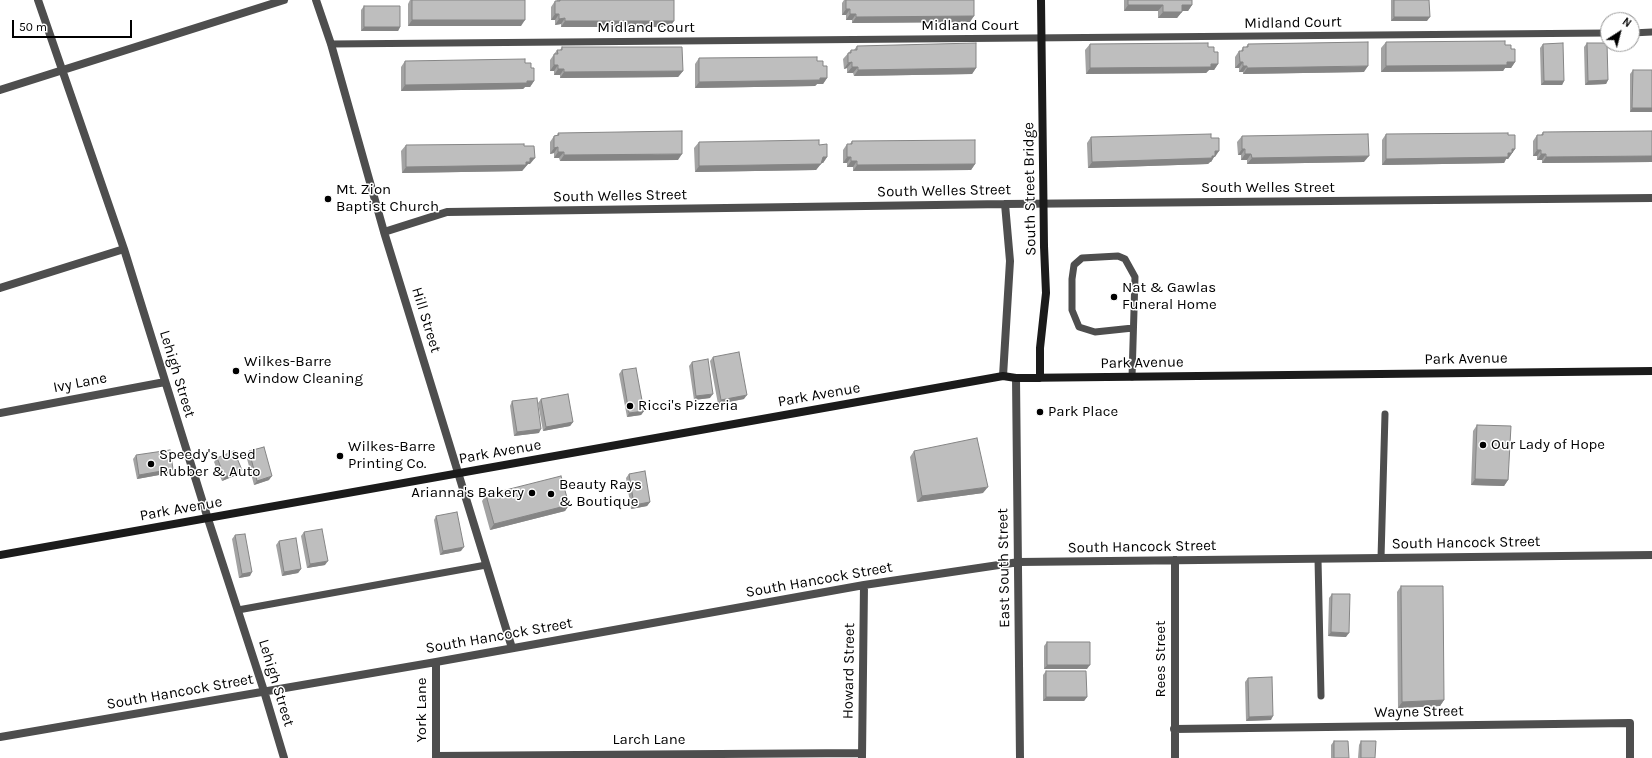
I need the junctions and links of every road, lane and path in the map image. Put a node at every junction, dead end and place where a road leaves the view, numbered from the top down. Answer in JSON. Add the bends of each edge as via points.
{"nodes":[{"id":1,"x":38,"y":0,"type":"edge"},
{"id":2,"x":284,"y":0,"type":"edge"},
{"id":3,"x":316,"y":0,"type":"edge"},
{"id":4,"x":1041,"y":0,"type":"edge"},
{"id":5,"x":1652,"y":32,"type":"edge"},
{"id":6,"x":1600,"y":33,"type":"edge"},
{"id":7,"x":1640,"y":33,"type":"edge"},
{"id":8,"x":331,"y":44,"type":"junction"},
{"id":9,"x":62,"y":70,"type":"junction"},
{"id":10,"x":0,"y":90,"type":"edge"},
{"id":11,"x":1652,"y":198,"type":"edge"},
{"id":12,"x":1005,"y":204,"type":"junction"},
{"id":13,"x":384,"y":232,"type":"junction"},
{"id":14,"x":124,"y":249,"type":"junction"},
{"id":15,"x":0,"y":288,"type":"edge"},
{"id":16,"x":1133,"y":328,"type":"junction"},
{"id":17,"x":1652,"y":371,"type":"edge"},
{"id":18,"x":1003,"y":376,"type":"junction"},
{"id":19,"x":1132,"y":377,"type":"junction"},
{"id":20,"x":1016,"y":378,"type":"junction"},
{"id":21,"x":1040,"y":378,"type":"junction"},
{"id":22,"x":165,"y":382,"type":"junction"},
{"id":23,"x":0,"y":413,"type":"edge"},
{"id":24,"x":1385,"y":414,"type":"dead end"},
{"id":25,"x":458,"y":474,"type":"junction"},
{"id":26,"x":208,"y":519,"type":"junction"},
{"id":27,"x":0,"y":555,"type":"edge"},
{"id":28,"x":1652,"y":555,"type":"edge"},
{"id":29,"x":1381,"y":558,"type":"junction"},
{"id":30,"x":1318,"y":559,"type":"junction"},
{"id":31,"x":1175,"y":560,"type":"junction"},
{"id":32,"x":1019,"y":562,"type":"junction"},
{"id":33,"x":486,"y":565,"type":"junction"},
{"id":34,"x":864,"y":585,"type":"junction"},
{"id":35,"x":238,"y":610,"type":"junction"},
{"id":36,"x":512,"y":648,"type":"junction"},
{"id":37,"x":436,"y":662,"type":"junction"},
{"id":38,"x":264,"y":692,"type":"junction"},
{"id":39,"x":1320,"y":696,"type":"dead end"},
{"id":40,"x":1174,"y":729,"type":"junction"},
{"id":41,"x":0,"y":737,"type":"edge"},
{"id":42,"x":862,"y":755,"type":"edge"},
{"id":43,"x":436,"y":757,"type":"edge"},
{"id":44,"x":284,"y":758,"type":"edge"},
{"id":45,"x":1020,"y":758,"type":"edge"},
{"id":46,"x":1174,"y":758,"type":"edge"},
{"id":47,"x":1630,"y":758,"type":"edge"}],
"edges":[{"from":1,"to":9,"type":"street","name":"Lehigh Street"},
{"from":2,"to":9,"type":"street"},
{"from":3,"to":8,"type":"street","name":"Hill Street"},
{"from":4,"to":21,"type":"street","name":"South Street Bridge","bridge":true,"via":[[1046,293],[1040,348]]},
{"from":5,"to":7,"type":"lane"},
{"from":6,"to":8,"type":"lane","name":"Midland Court"},
{"from":8,"to":13,"type":"street","name":"Hill Street"},
{"from":9,"to":10,"type":"street"},
{"from":9,"to":14,"type":"street","name":"Lehigh Street"},
{"from":11,"to":12,"type":"street","name":"South Welles Street"},
{"from":12,"to":13,"type":"street","name":"South Welles Street","via":[[447,212]]},
{"from":12,"to":18,"type":"street","via":[[1010,261]]},
{"from":13,"to":25,"type":"street","name":"Hill Street"},
{"from":14,"to":15,"type":"street"},
{"from":14,"to":22,"type":"street","name":"Lehigh Street"},
{"from":16,"to":16,"type":"lane","via":[[1135,277],[1125,259],[1118,256],[1082,258],[1074,265],[1072,279],[1072,310],[1079,327],[1095,332]]},
{"from":16,"to":19,"type":"lane"},
{"from":17,"to":19,"type":"street","name":"Park Avenue"},
{"from":18,"to":20,"type":"street","name":"Park Avenue"},
{"from":18,"to":25,"type":"street","name":"Park Avenue"},
{"from":19,"to":21,"type":"street","name":"Park Avenue"},
{"from":20,"to":21,"type":"street","name":"Park Avenue"},
{"from":20,"to":32,"type":"street","name":"East South Street"},
{"from":22,"to":23,"type":"street","name":"Ivy Lane"},
{"from":22,"to":26,"type":"street","name":"Lehigh Street"},
{"from":24,"to":29,"type":"lane"},
{"from":25,"to":26,"type":"street","name":"Park Avenue"},
{"from":25,"to":33,"type":"street","name":"Hill Street"},
{"from":26,"to":27,"type":"street","name":"Park Avenue"},
{"from":26,"to":35,"type":"street","name":"Lehigh Street"},
{"from":28,"to":29,"type":"street","name":"South Hancock Street"},
{"from":29,"to":30,"type":"street","name":"South Hancock Street"},
{"from":30,"to":31,"type":"street","name":"South Hancock Street"},
{"from":30,"to":39,"type":"lane"},
{"from":31,"to":32,"type":"street","name":"South Hancock Street"},
{"from":31,"to":40,"type":"street","name":"Rees Street"},
{"from":32,"to":34,"type":"street","name":"South Hancock Street"},
{"from":32,"to":45,"type":"street","name":"East South Street"},
{"from":33,"to":35,"type":"lane"},
{"from":33,"to":36,"type":"street","name":"Hill Street"},
{"from":34,"to":36,"type":"street","name":"South Hancock Street"},
{"from":34,"to":42,"type":"street","name":"Howard Street"},
{"from":35,"to":38,"type":"street","name":"Lehigh Street"},
{"from":36,"to":37,"type":"street","name":"South Hancock Street"},
{"from":37,"to":38,"type":"street","name":"South Hancock Street"},
{"from":37,"to":43,"type":"street","name":"York Lane"},
{"from":38,"to":41,"type":"street","name":"South Hancock Street"},
{"from":38,"to":44,"type":"street","name":"Lehigh Street"},
{"from":40,"to":46,"type":"street","name":"Rees Street"},
{"from":40,"to":47,"type":"street","name":"Wayne Street","via":[[1630,723]]},
{"from":42,"to":43,"type":"street","name":"Larch Lane"}]}
